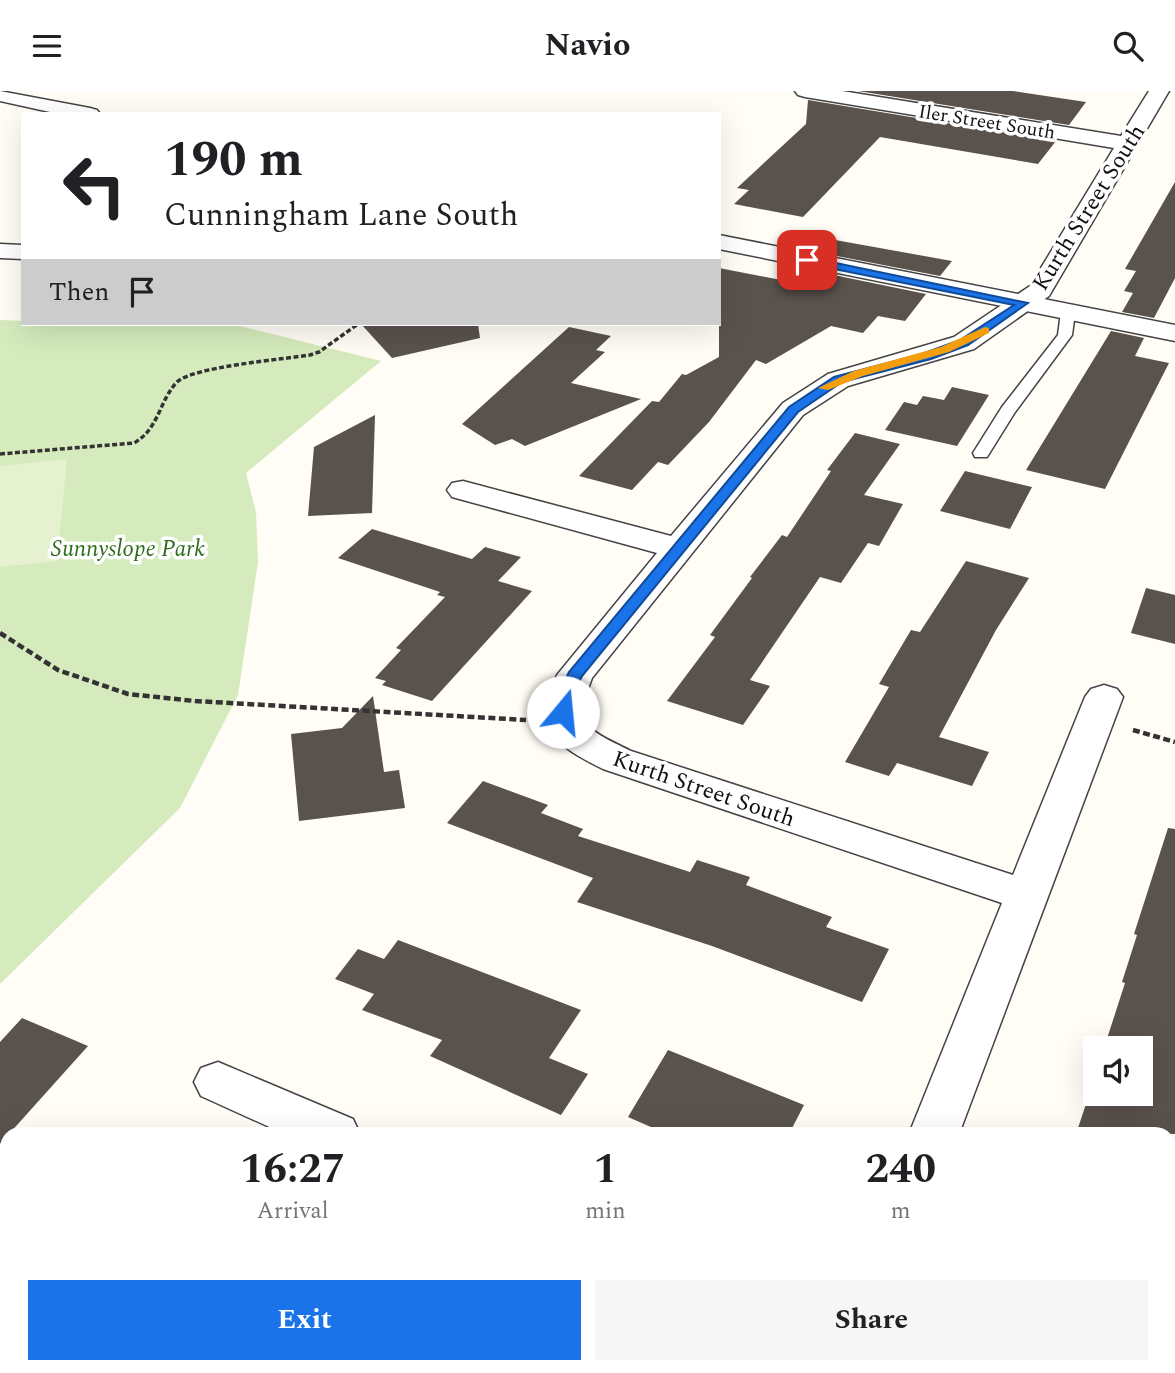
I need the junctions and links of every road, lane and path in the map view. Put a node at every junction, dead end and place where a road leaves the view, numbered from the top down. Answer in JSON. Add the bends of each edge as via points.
{"nodes":[{"id":1,"x":805,"y":91,"type":"edge"},
{"id":2,"x":1159,"y":91,"type":"edge"},
{"id":3,"x":0,"y":95,"type":"edge"},
{"id":4,"x":81,"y":112,"type":"edge"},
{"id":5,"x":1128,"y":145,"type":"junction"},
{"id":6,"x":721,"y":242,"type":"edge"},
{"id":7,"x":0,"y":251,"type":"edge"},
{"id":8,"x":21,"y":252,"type":"edge"},
{"id":9,"x":1023,"y":303,"type":"junction"},
{"id":10,"x":1068,"y":312,"type":"junction"},
{"id":11,"x":355,"y":326,"type":"edge"},
{"id":12,"x":1175,"y":333,"type":"edge"},
{"id":13,"x":981,"y":453,"type":"dead end"},
{"id":14,"x":0,"y":454,"type":"edge"},
{"id":15,"x":463,"y":490,"type":"dead end"},
{"id":16,"x":678,"y":548,"type":"junction"},
{"id":17,"x":0,"y":633,"type":"edge"},
{"id":18,"x":1104,"y":697,"type":"dead end"},
{"id":19,"x":563,"y":712,"type":"junction"},
{"id":20,"x":1028,"y":896,"type":"junction"},
{"id":21,"x":218,"y":1082,"type":"dead end"},
{"id":22,"x":319,"y":1127,"type":"edge"},
{"id":23,"x":937,"y":1127,"type":"edge"}],
"edges":[{"from":1,"to":5,"type":"street","name":"Iler Street South"},
{"from":2,"to":5,"type":"street","name":"Kurth Street South"},
{"from":3,"to":4,"type":"street"},
{"from":5,"to":9,"type":"street","name":"Kurth Street South","via":[[1040,291]]},
{"from":6,"to":9,"type":"street"},
{"from":7,"to":8,"type":"street"},
{"from":9,"to":10,"type":"street"},
{"from":9,"to":16,"type":"street","name":"Kurth Street South","via":[[964,343],[838,380],[813,394],[793,409]]},
{"from":10,"to":12,"type":"street"},
{"from":10,"to":13,"type":"lane","via":[[1065,335]]},
{"from":11,"to":14,"type":"path","via":[[310,355],[178,379],[148,434],[134,443]]},
{"from":15,"to":16,"type":"street"},
{"from":16,"to":19,"type":"street","name":"Kurth Street South","via":[[575,675]]},
{"from":17,"to":19,"type":"path","via":[[58,670],[128,694],[500,721]]},
{"from":18,"to":20,"type":"street"},
{"from":19,"to":20,"type":"street","name":"Kurth Street South","via":[[569,729],[587,745],[617,760]]},
{"from":20,"to":23,"type":"street"},
{"from":21,"to":22,"type":"street"}]}
